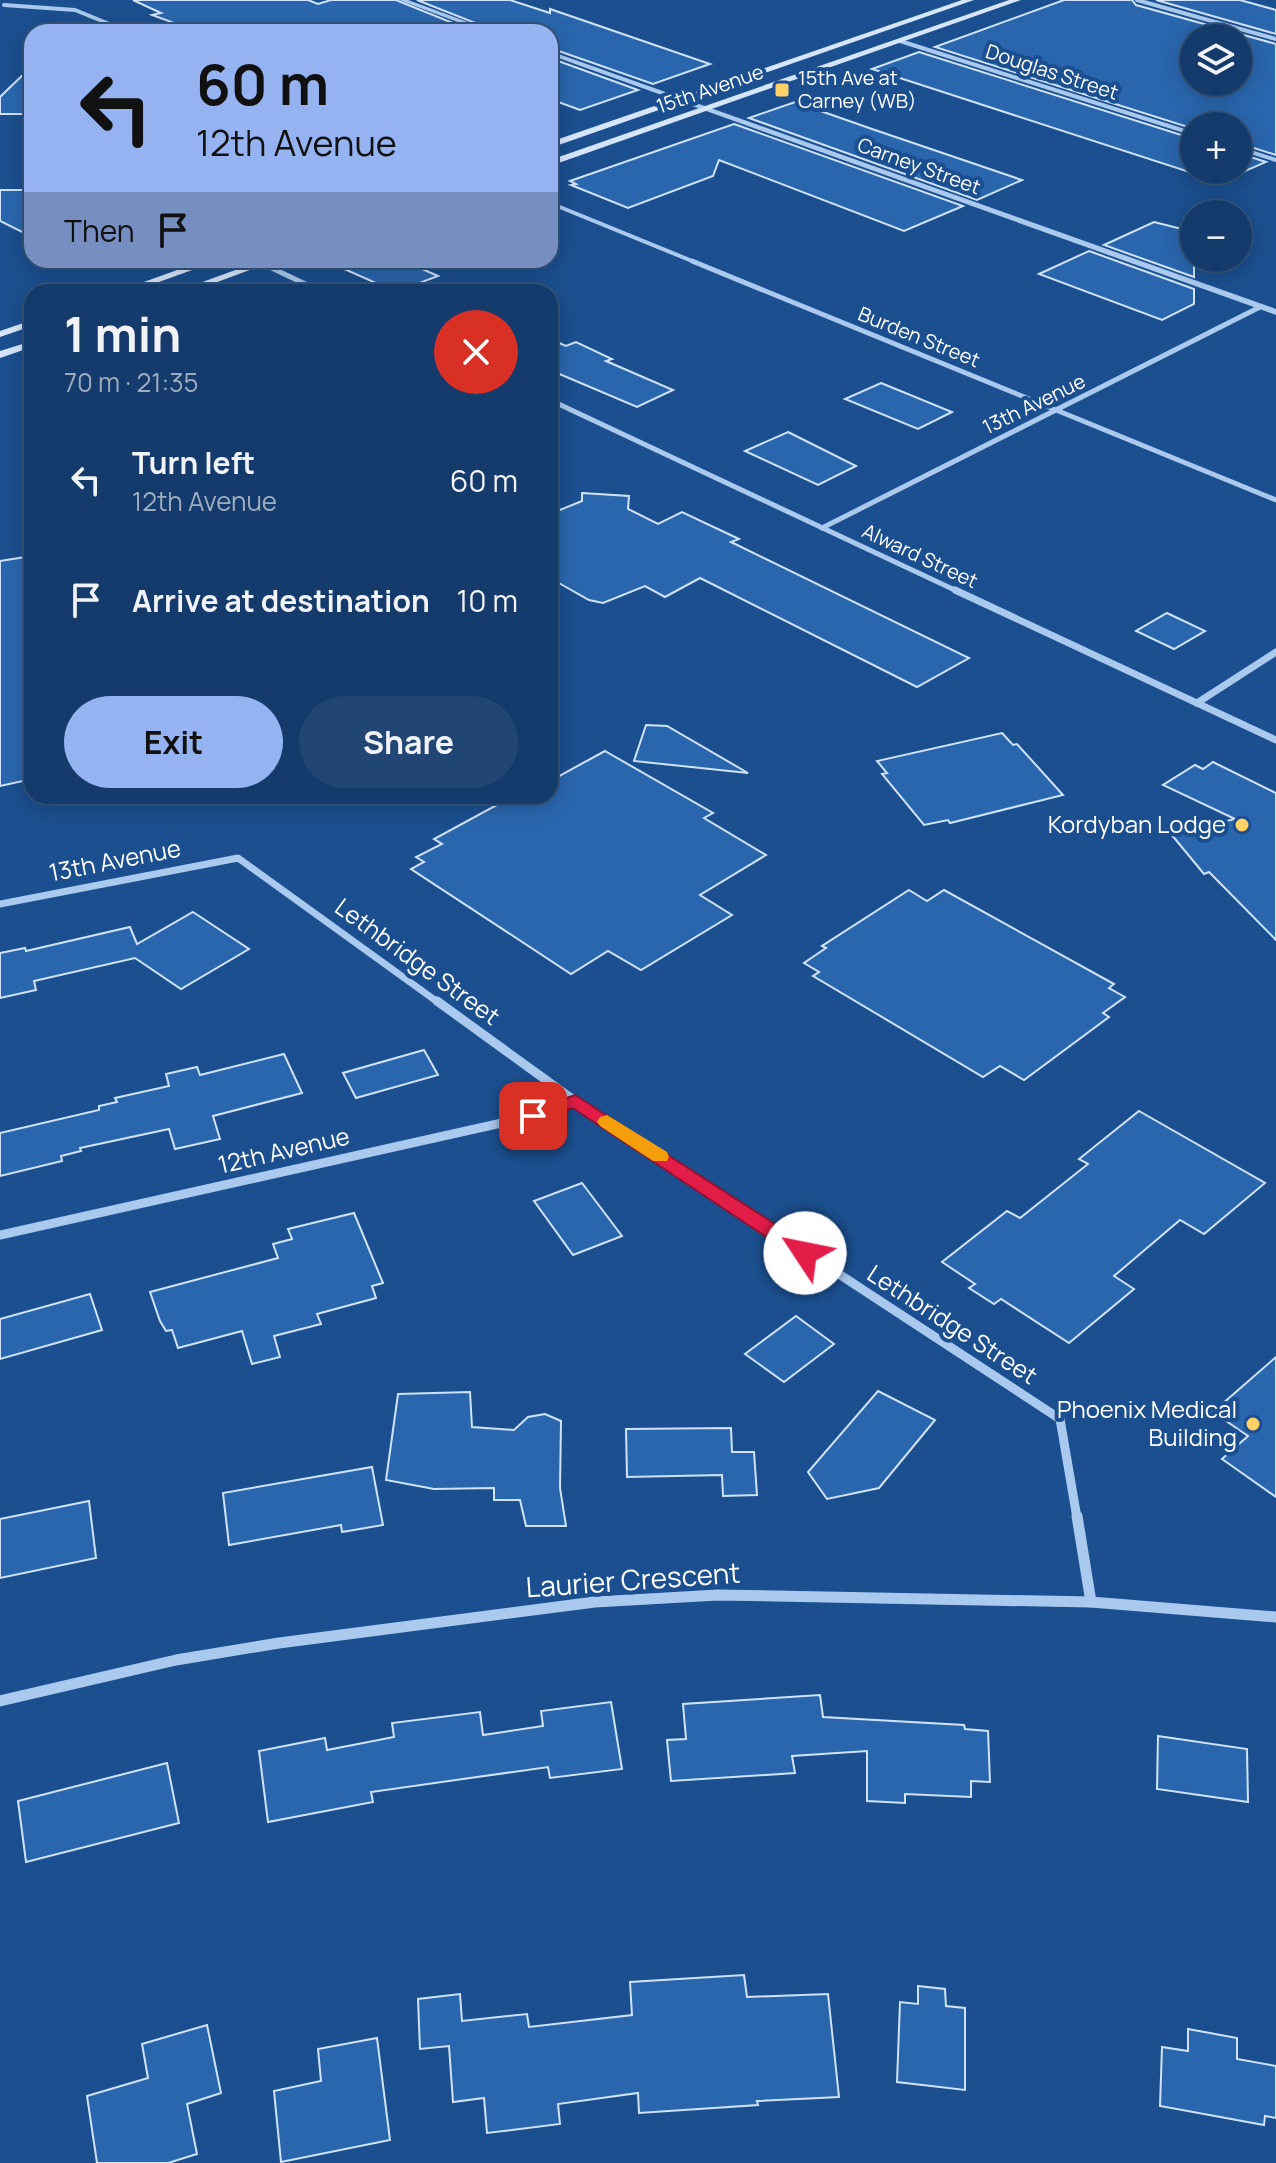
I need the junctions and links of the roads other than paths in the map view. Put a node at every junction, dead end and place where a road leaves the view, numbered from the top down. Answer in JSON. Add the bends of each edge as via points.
{"nodes":[{"id":1,"x":402,"y":0,"type":"edge"},
{"id":2,"x":970,"y":0,"type":"edge"},
{"id":3,"x":1017,"y":0,"type":"edge"},
{"id":4,"x":1137,"y":0,"type":"edge"},
{"id":5,"x":5,"y":3,"type":"edge"},
{"id":6,"x":0,"y":12,"type":"edge"},
{"id":7,"x":109,"y":24,"type":"edge"},
{"id":8,"x":469,"y":24,"type":"edge"},
{"id":9,"x":1276,"y":39,"type":"edge"},
{"id":10,"x":900,"y":41,"type":"junction"},
{"id":11,"x":558,"y":56,"type":"edge"},
{"id":12,"x":681,"y":100,"type":"junction"},
{"id":13,"x":706,"y":109,"type":"junction"},
{"id":14,"x":1180,"y":130,"type":"edge"},
{"id":15,"x":558,"y":142,"type":"edge"},
{"id":16,"x":1252,"y":152,"type":"edge"},
{"id":17,"x":558,"y":160,"type":"edge"},
{"id":18,"x":1276,"y":160,"type":"edge"},
{"id":19,"x":558,"y":206,"type":"edge"},
{"id":20,"x":192,"y":268,"type":"edge"},
{"id":21,"x":244,"y":268,"type":"edge"},
{"id":22,"x":276,"y":268,"type":"edge"},
{"id":23,"x":144,"y":284,"type":"edge"},
{"id":24,"x":201,"y":284,"type":"edge"},
{"id":25,"x":307,"y":284,"type":"edge"},
{"id":26,"x":1260,"y":307,"type":"junction"},
{"id":27,"x":1276,"y":312,"type":"edge"},
{"id":28,"x":24,"y":326,"type":"edge"},
{"id":29,"x":0,"y":334,"type":"edge"},
{"id":30,"x":24,"y":347,"type":"edge"},
{"id":31,"x":0,"y":355,"type":"edge"},
{"id":32,"x":558,"y":404,"type":"edge"},
{"id":33,"x":1056,"y":411,"type":"junction"},
{"id":34,"x":1276,"y":500,"type":"edge"},
{"id":35,"x":822,"y":528,"type":"junction"},
{"id":36,"x":1276,"y":652,"type":"edge"},
{"id":37,"x":1197,"y":703,"type":"junction"},
{"id":38,"x":1276,"y":740,"type":"edge"},
{"id":39,"x":238,"y":858,"type":"joint"},
{"id":40,"x":0,"y":904,"type":"edge"},
{"id":41,"x":575,"y":1101,"type":"junction"},
{"id":42,"x":0,"y":1235,"type":"edge"},
{"id":43,"x":1091,"y":1602,"type":"junction"},
{"id":44,"x":1276,"y":1617,"type":"edge"},
{"id":45,"x":0,"y":1701,"type":"edge"}],
"edges":[{"from":1,"to":8,"type":"street"},
{"from":2,"to":12,"type":"main road","name":"15th Avenue"},
{"from":3,"to":10,"type":"main road","name":"15th Avenue"},
{"from":4,"to":9,"type":"street"},
{"from":5,"to":6,"type":"street"},
{"from":5,"to":7,"type":"street","via":[[75,10]]},
{"from":10,"to":13,"type":"main road","name":"15th Avenue"},
{"from":10,"to":14,"type":"street","name":"Douglas Street"},
{"from":11,"to":12,"type":"street","name":"Carney Street"},
{"from":12,"to":13,"type":"street","name":"Carney Street"},
{"from":12,"to":15,"type":"main road","name":"15th Avenue"},
{"from":13,"to":17,"type":"main road","name":"15th Avenue"},
{"from":13,"to":26,"type":"street","name":"Carney Street"},
{"from":16,"to":18,"type":"street"},
{"from":19,"to":33,"type":"street","name":"Burden Street"},
{"from":20,"to":23,"type":"main road"},
{"from":21,"to":24,"type":"main road"},
{"from":22,"to":25,"type":"street"},
{"from":26,"to":27,"type":"street","name":"Carney Street"},
{"from":26,"to":33,"type":"street","name":"13th Avenue"},
{"from":28,"to":29,"type":"main road"},
{"from":30,"to":31,"type":"main road"},
{"from":32,"to":35,"type":"street","name":"Alward Street"},
{"from":33,"to":34,"type":"street","name":"Burden Street"},
{"from":33,"to":35,"type":"street","name":"13th Avenue"},
{"from":35,"to":37,"type":"street","name":"Alward Street"},
{"from":36,"to":37,"type":"street"},
{"from":37,"to":38,"type":"street","name":"Alward Street"},
{"from":39,"to":40,"type":"street","name":"13th Avenue"},
{"from":39,"to":41,"type":"street","name":"Lethbridge Street"},
{"from":41,"to":42,"type":"street","name":"12th Avenue","via":[[533,1116]]},
{"from":41,"to":43,"type":"street","name":"Lethbridge Street","via":[[1060,1419]]},
{"from":43,"to":44,"type":"street","name":"Laurier Crescent"},
{"from":43,"to":45,"type":"street","name":"Laurier Crescent","via":[[718,1595],[595,1602],[176,1660]]}]}
